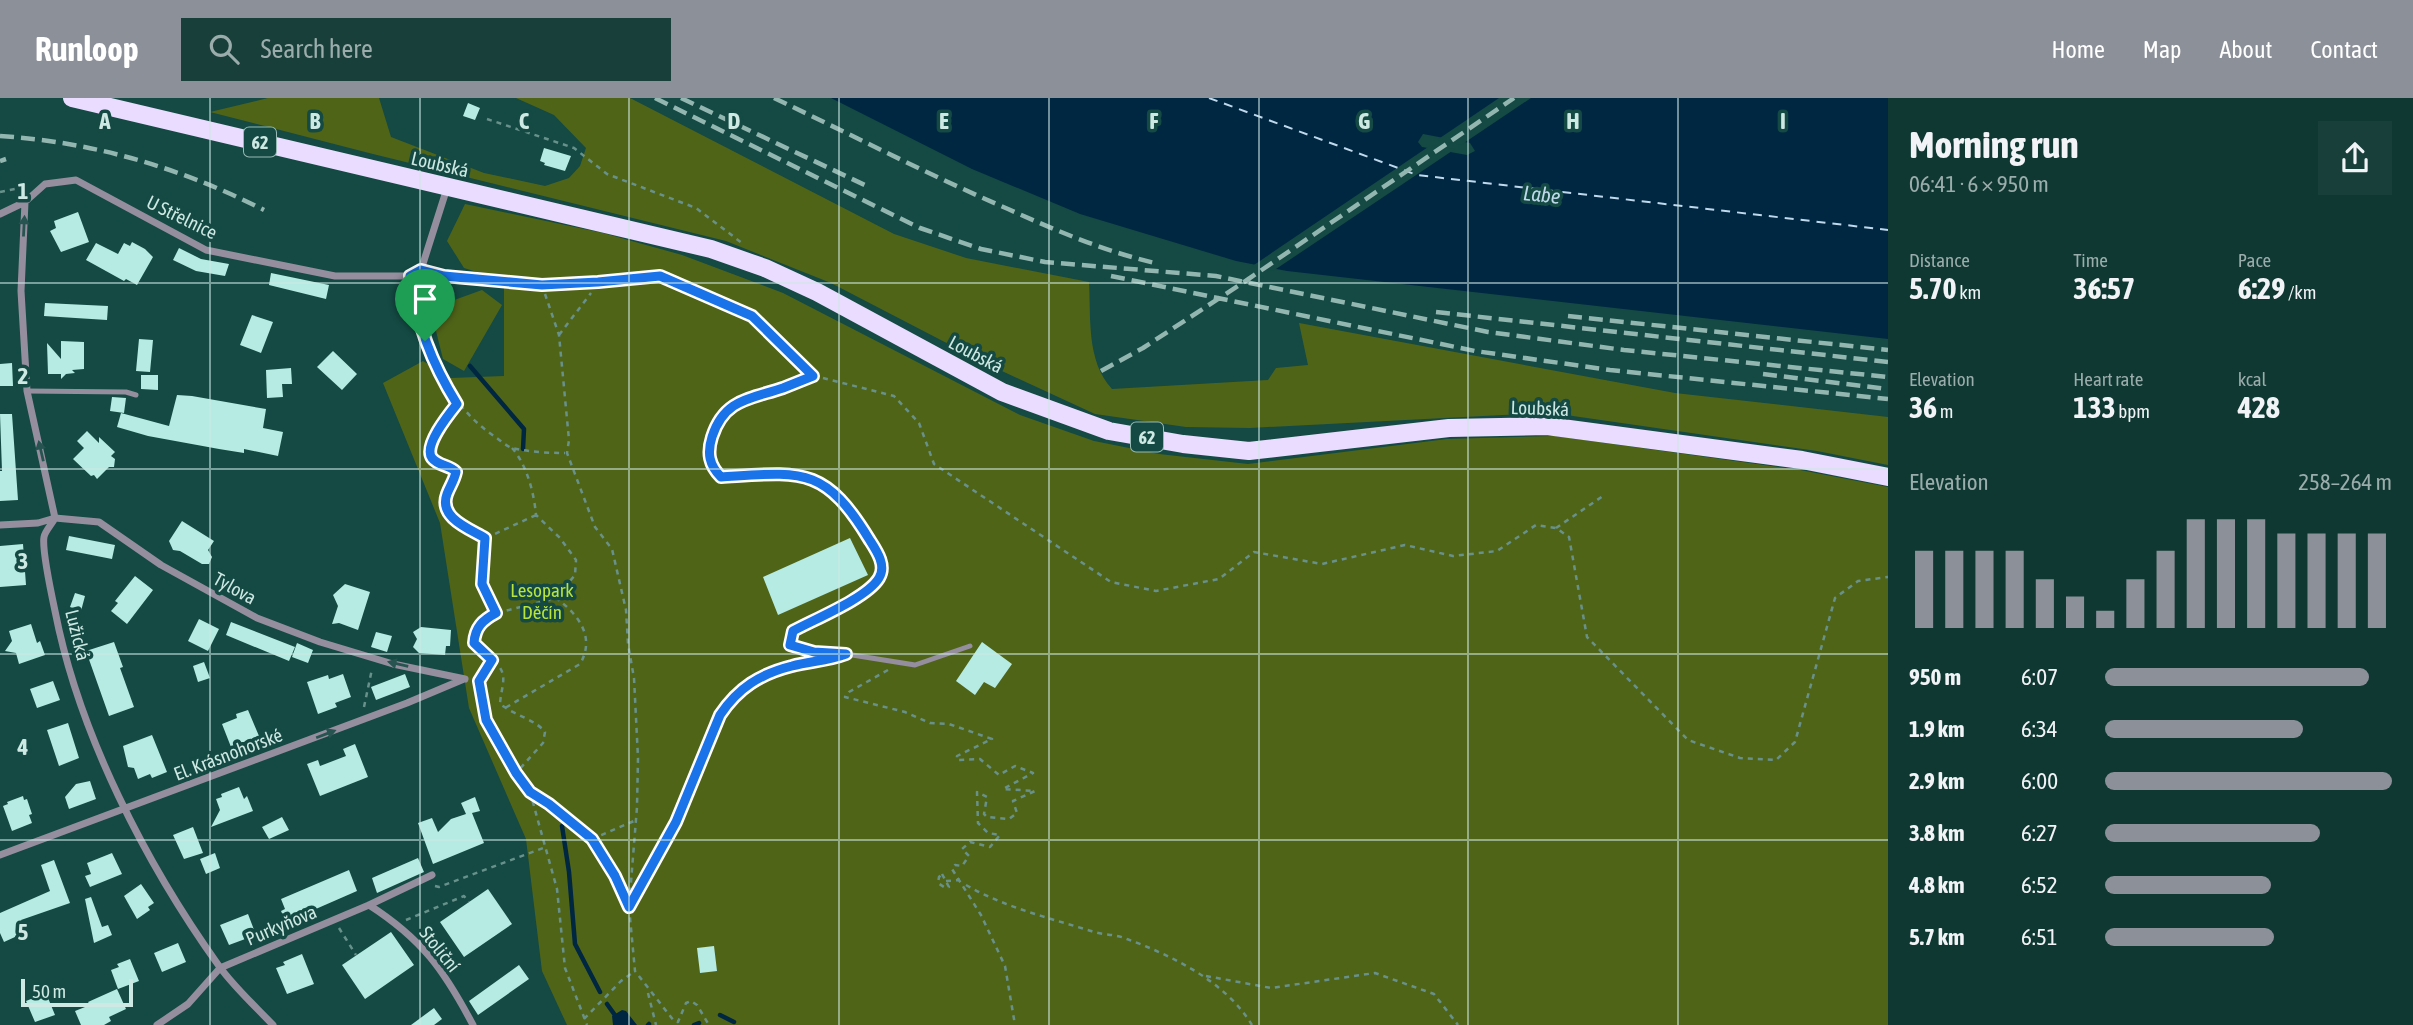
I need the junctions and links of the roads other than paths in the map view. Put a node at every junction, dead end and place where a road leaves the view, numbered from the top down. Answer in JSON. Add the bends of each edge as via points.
{"nodes":[{"id":1,"x":72,"y":98,"type":"edge"},
{"id":2,"x":447,"y":187,"type":"junction"},
{"id":3,"x":25,"y":202,"type":"junction"},
{"id":4,"x":0,"y":214,"type":"edge"},
{"id":5,"x":421,"y":270,"type":"junction"},
{"id":6,"x":27,"y":391,"type":"junction"},
{"id":7,"x":136,"y":395,"type":"dead end"},
{"id":8,"x":1888,"y":477,"type":"edge"},
{"id":9,"x":55,"y":518,"type":"junction"},
{"id":10,"x":0,"y":525,"type":"edge"},
{"id":11,"x":970,"y":646,"type":"dead end"},
{"id":12,"x":465,"y":679,"type":"joint"},
{"id":13,"x":124,"y":809,"type":"junction"},
{"id":14,"x":0,"y":855,"type":"edge"},
{"id":15,"x":432,"y":875,"type":"dead end"},
{"id":16,"x":369,"y":905,"type":"junction"},
{"id":17,"x":220,"y":968,"type":"junction"},
{"id":18,"x":157,"y":1025,"type":"edge"},
{"id":19,"x":273,"y":1025,"type":"edge"},
{"id":20,"x":472,"y":1025,"type":"edge"}],
"edges":[{"from":1,"to":2,"type":"main road","name":"Loubská","number":"62"},
{"from":2,"to":5,"type":"street"},
{"from":2,"to":8,"type":"main road","name":"Loubská","number":"62","via":[[710,249],[765,268],[1002,392],[1109,431],[1249,451],[1448,428],[1547,426],[1802,460]]},
{"from":3,"to":4,"type":"street"},
{"from":3,"to":5,"type":"street","name":"U Střelnice","via":[[46,184],[76,180],[206,250],[335,276],[410,276]]},
{"from":6,"to":3,"type":"street","name":"Lužická","one_way":true,"via":[[21,291]]},
{"from":5,"to":11,"type":"lane","via":[[542,285],[660,276],[752,316],[813,376],[744,398],[730,409],[716,423],[710,443],[713,469],[721,477],[801,475],[827,486],[852,510],[882,564],[881,576],[869,592],[793,631],[790,645],[915,665]]},
{"from":6,"to":7,"type":"lane"},
{"from":9,"to":6,"type":"street","name":"Lužická","one_way":true},
{"from":9,"to":10,"type":"street","name":"Tylova"},
{"from":12,"to":9,"type":"street","name":"Tylova","one_way":true,"via":[[323,643],[257,618],[161,565],[99,522]]},
{"from":9,"to":13,"type":"street","name":"Lužická","via":[[44,537],[62,648],[84,715]]},
{"from":13,"to":12,"type":"street","name":"El. Krásnohorské","one_way":true},
{"from":13,"to":14,"type":"street","name":"El. Krásnohorské"},
{"from":13,"to":17,"type":"street","name":"Lužická"},
{"from":15,"to":16,"type":"street","name":"Purkyňova"},
{"from":16,"to":17,"type":"street","name":"Purkyňova"},
{"from":16,"to":20,"type":"street","name":"Stoliční","via":[[398,923],[431,956]]},
{"from":17,"to":18,"type":"street","name":"Purkyňova","via":[[188,1004]]},
{"from":17,"to":19,"type":"street","name":"Lužická"}]}
